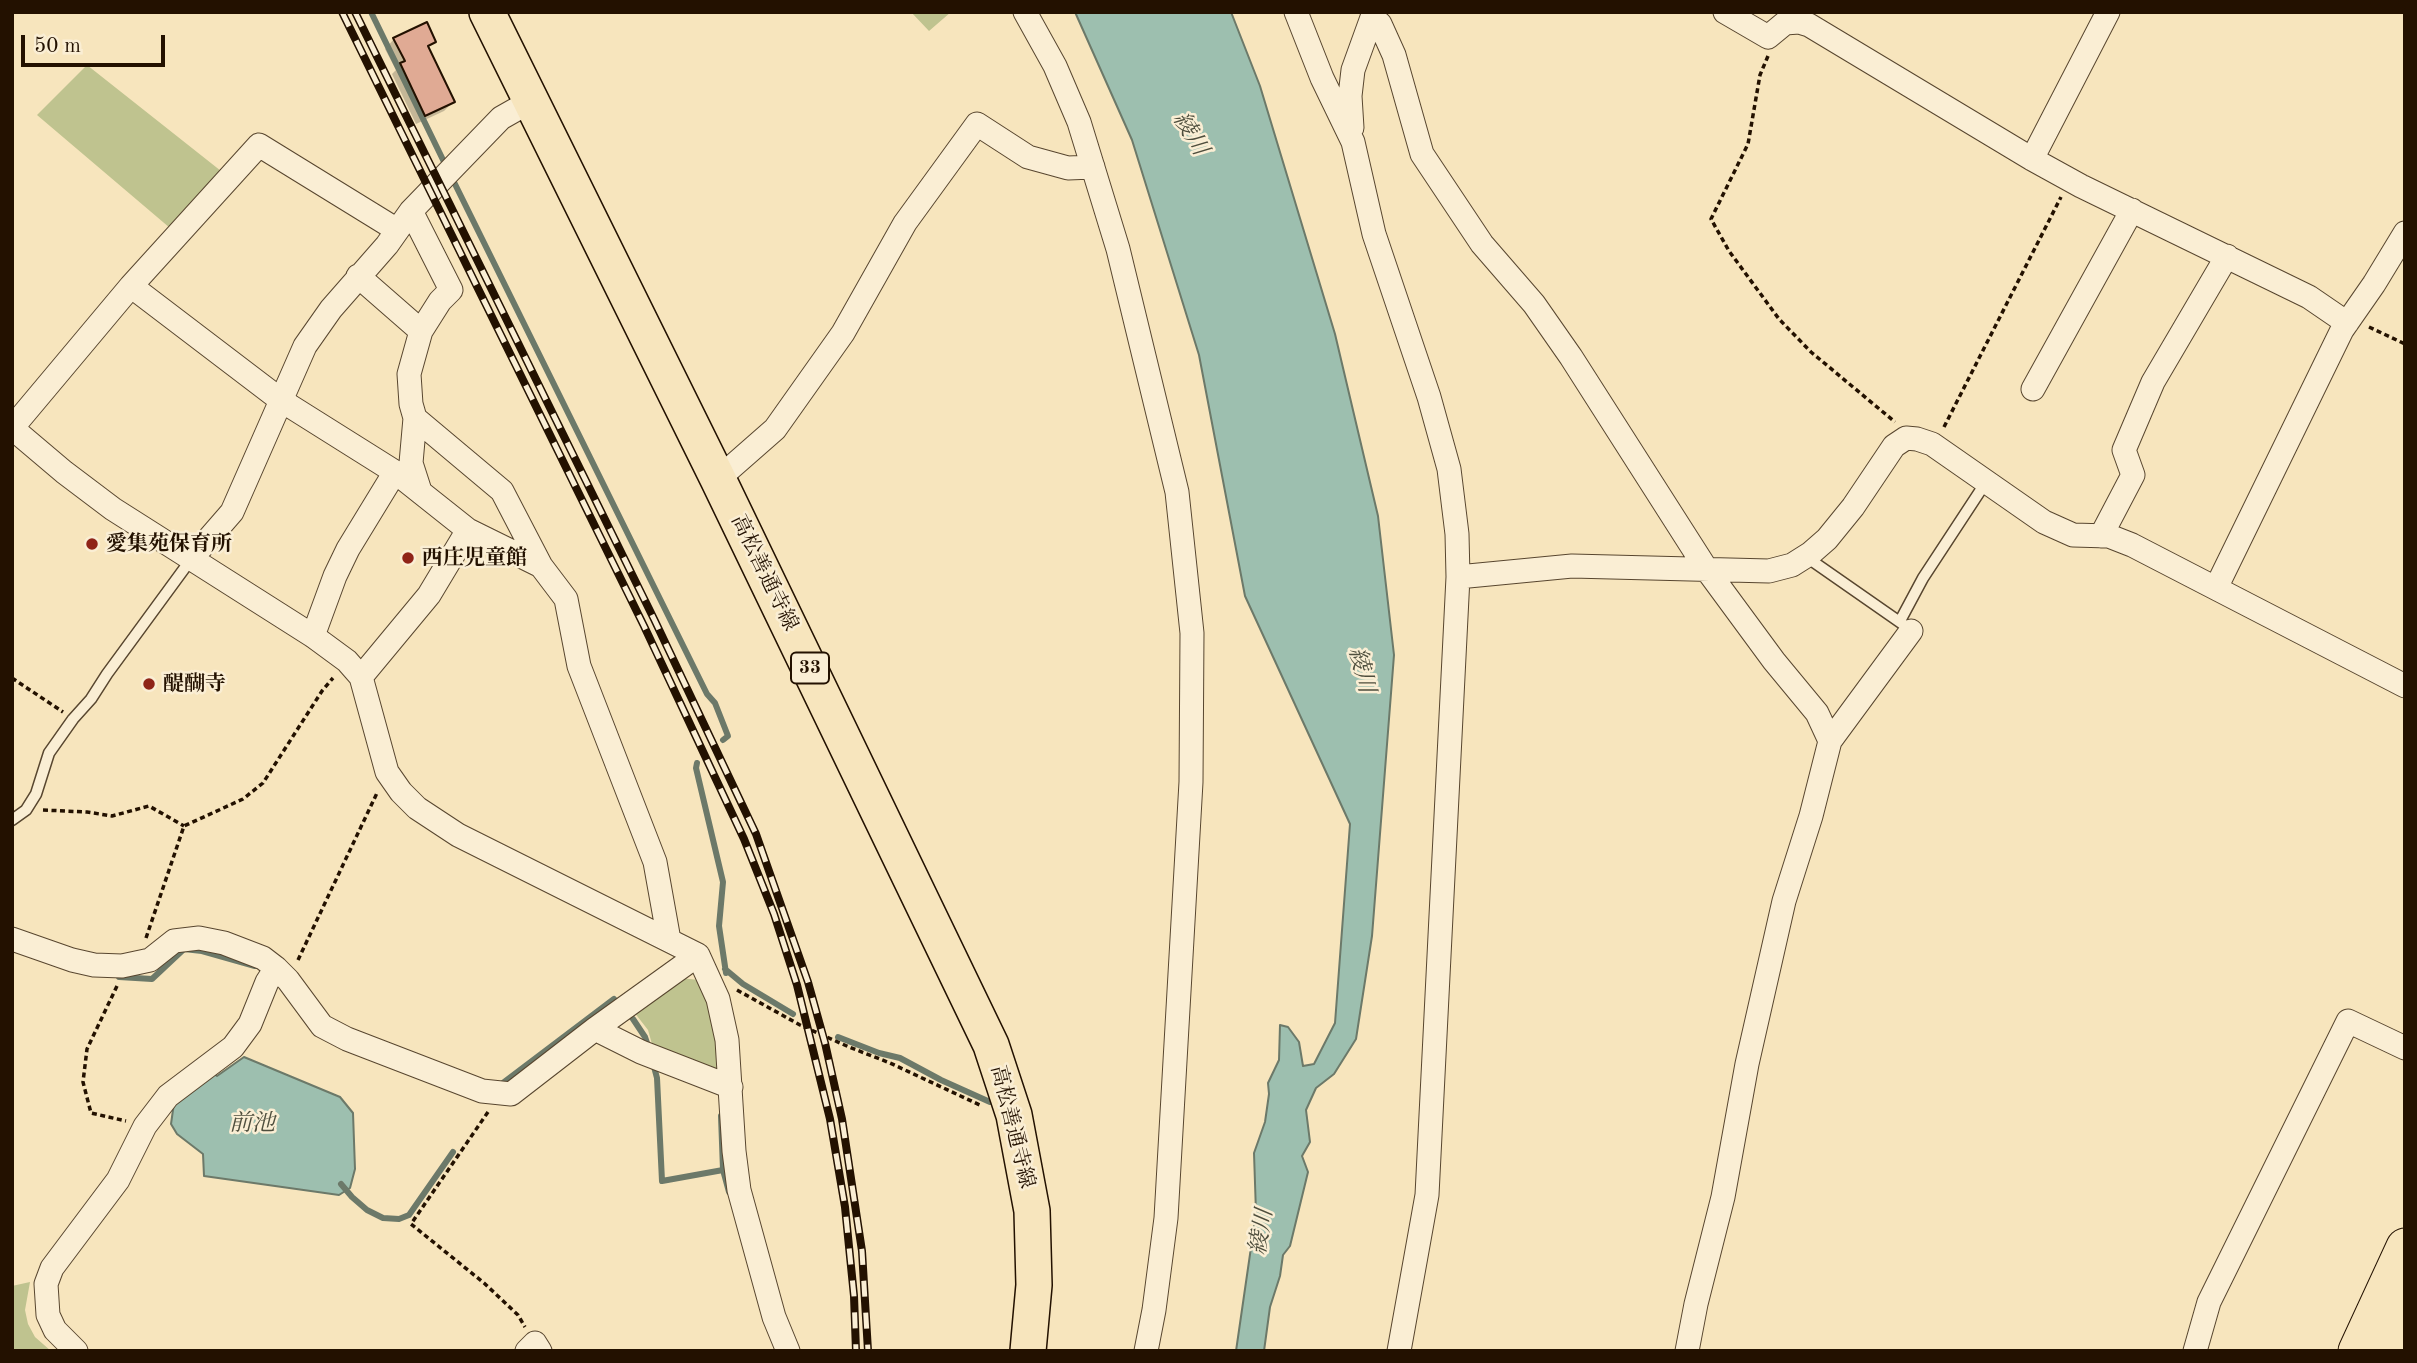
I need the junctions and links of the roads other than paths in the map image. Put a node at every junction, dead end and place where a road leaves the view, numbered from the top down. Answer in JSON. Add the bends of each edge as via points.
{"nodes":[{"id":1,"x":487,"y":12,"type":"edge"},
{"id":2,"x":1025,"y":12,"type":"edge"},
{"id":3,"x":1296,"y":12,"type":"edge"},
{"id":4,"x":1725,"y":12,"type":"edge"},
{"id":5,"x":2108,"y":12,"type":"edge"},
{"id":6,"x":1373,"y":15,"type":"edge"},
{"id":7,"x":1817,"y":20,"type":"edge"},
{"id":8,"x":531,"y":102,"type":"junction"},
{"id":9,"x":1353,"y":142,"type":"junction"},
{"id":10,"x":2032,"y":159,"type":"junction"},
{"id":11,"x":1093,"y":167,"type":"junction"},
{"id":12,"x":2132,"y":210,"type":"junction"},
{"id":13,"x":411,"y":211,"type":"junction"},
{"id":14,"x":397,"y":230,"type":"junction"},
{"id":15,"x":2405,"y":233,"type":"edge"},
{"id":16,"x":2227,"y":256,"type":"junction"},
{"id":17,"x":358,"y":276,"type":"junction"},
{"id":18,"x":131,"y":286,"type":"junction"},
{"id":19,"x":2350,"y":321,"type":"junction"},
{"id":20,"x":421,"y":331,"type":"junction"},
{"id":21,"x":2034,"y":389,"type":"dead end"},
{"id":22,"x":282,"y":401,"type":"junction"},
{"id":23,"x":415,"y":418,"type":"junction"},
{"id":24,"x":14,"y":432,"type":"edge"},
{"id":25,"x":395,"y":472,"type":"junction"},
{"id":26,"x":718,"y":478,"type":"junction"},
{"id":27,"x":1986,"y":482,"type":"junction"},
{"id":28,"x":420,"y":491,"type":"junction"},
{"id":29,"x":468,"y":530,"type":"junction"},
{"id":30,"x":2101,"y":536,"type":"junction"},
{"id":31,"x":1805,"y":556,"type":"junction"},
{"id":32,"x":192,"y":558,"type":"junction"},
{"id":33,"x":541,"y":566,"type":"junction"},
{"id":34,"x":1707,"y":570,"type":"junction"},
{"id":35,"x":1458,"y":577,"type":"junction"},
{"id":36,"x":2216,"y":588,"type":"junction"},
{"id":37,"x":1905,"y":626,"type":"junction"},
{"id":38,"x":313,"y":636,"type":"junction"},
{"id":39,"x":354,"y":669,"type":"junction"},
{"id":40,"x":2405,"y":686,"type":"edge"},
{"id":41,"x":1829,"y":741,"type":"junction"},
{"id":42,"x":12,"y":820,"type":"edge"},
{"id":43,"x":12,"y":939,"type":"edge"},
{"id":44,"x":668,"y":940,"type":"junction"},
{"id":45,"x":698,"y":955,"type":"junction"},
{"id":46,"x":276,"y":975,"type":"junction"},
{"id":47,"x":595,"y":1029,"type":"junction"},
{"id":48,"x":2405,"y":1048,"type":"edge"},
{"id":49,"x":731,"y":1087,"type":"junction"},
{"id":50,"x":2405,"y":1247,"type":"edge"},
{"id":51,"x":2405,"y":1313,"type":"edge"},
{"id":52,"x":76,"y":1351,"type":"edge"},
{"id":53,"x":788,"y":1351,"type":"edge"},
{"id":54,"x":1028,"y":1351,"type":"edge"},
{"id":55,"x":1146,"y":1351,"type":"edge"},
{"id":56,"x":1399,"y":1351,"type":"edge"},
{"id":57,"x":1687,"y":1351,"type":"edge"},
{"id":58,"x":2195,"y":1351,"type":"edge"},
{"id":59,"x":2357,"y":1351,"type":"edge"},
{"id":60,"x":2386,"y":1351,"type":"edge"}],
"edges":[{"from":1,"to":8,"type":"main road","name":"高松善通寺線","number":"33"},
{"from":2,"to":11,"type":"street","via":[[1055,66]]},
{"from":3,"to":9,"type":"street"},
{"from":4,"to":7,"type":"street","via":[[1768,37],[1785,23]]},
{"from":5,"to":10,"type":"street"},
{"from":6,"to":9,"type":"street","via":[[1353,70]]},
{"from":6,"to":34,"type":"street","via":[[1394,55],[1422,154],[1482,244],[1518,284],[1571,357]]},
{"from":7,"to":10,"type":"street"},
{"from":8,"to":13,"type":"street","via":[[501,118]]},
{"from":8,"to":26,"type":"main road","name":"高松善通寺線","number":"33"},
{"from":9,"to":35,"type":"street","via":[[1374,234],[1449,469]]},
{"from":10,"to":12,"type":"street"},
{"from":11,"to":26,"type":"street","via":[[1068,168],[1028,157],[977,124],[905,223],[843,333],[775,429]]},
{"from":11,"to":55,"type":"street","via":[[1122,262],[1177,492],[1192,633],[1191,782],[1167,1204]]},
{"from":12,"to":16,"type":"street"},
{"from":12,"to":21,"type":"street"},
{"from":13,"to":14,"type":"street"},
{"from":13,"to":20,"type":"street","via":[[451,290]]},
{"from":14,"to":17,"type":"street"},
{"from":14,"to":18,"type":"street","via":[[259,145]]},
{"from":15,"to":19,"type":"street"},
{"from":16,"to":19,"type":"street"},
{"from":16,"to":30,"type":"street","via":[[2153,382],[2124,450],[2133,475]]},
{"from":17,"to":20,"type":"street"},
{"from":17,"to":22,"type":"street","via":[[305,346]]},
{"from":18,"to":22,"type":"street"},
{"from":18,"to":24,"type":"street"},
{"from":19,"to":36,"type":"street"},
{"from":20,"to":23,"type":"street","via":[[410,374]]},
{"from":22,"to":25,"type":"street"},
{"from":22,"to":32,"type":"street","via":[[232,512]]},
{"from":23,"to":28,"type":"street","via":[[411,463]]},
{"from":23,"to":33,"type":"street","via":[[502,491]]},
{"from":24,"to":32,"type":"street","via":[[113,509]]},
{"from":25,"to":28,"type":"street"},
{"from":25,"to":38,"type":"street","via":[[348,549]]},
{"from":26,"to":54,"type":"main road","name":"高松善通寺線","number":"33","via":[[986,1033],[1014,1115],[1032,1211],[1034,1285]]},
{"from":27,"to":30,"type":"street","via":[[2044,522],[2073,535]]},
{"from":27,"to":31,"type":"street","via":[[1935,446],[1906,438],[1894,446],[1827,539]]},
{"from":27,"to":37,"type":"lane","via":[[1923,578]]},
{"from":28,"to":29,"type":"street"},
{"from":29,"to":33,"type":"street"},
{"from":29,"to":39,"type":"street","via":[[429,595]]},
{"from":30,"to":36,"type":"street","via":[[2132,545]]},
{"from":31,"to":34,"type":"street","via":[[1769,572]]},
{"from":31,"to":37,"type":"lane"},
{"from":32,"to":38,"type":"street"},
{"from":32,"to":42,"type":"lane","via":[[49,753],[36,794],[26,810]]},
{"from":33,"to":44,"type":"street","via":[[566,598],[579,666],[655,862]]},
{"from":34,"to":35,"type":"street","via":[[1573,566]]},
{"from":34,"to":41,"type":"street","via":[[1817,713]]},
{"from":35,"to":56,"type":"street","via":[[1427,1195]]},
{"from":36,"to":40,"type":"street"},
{"from":37,"to":41,"type":"street"},
{"from":38,"to":39,"type":"street"},
{"from":39,"to":44,"type":"street","via":[[387,772],[417,808],[458,835]]},
{"from":41,"to":57,"type":"street","via":[[1784,901]]},
{"from":43,"to":46,"type":"street","via":[[72,960],[122,966],[150,960],[174,941],[199,938],[263,958]]},
{"from":44,"to":45,"type":"street"},
{"from":45,"to":47,"type":"street"},
{"from":45,"to":49,"type":"street","via":[[719,999]]},
{"from":46,"to":47,"type":"street","via":[[322,1026],[497,1092]]},
{"from":46,"to":52,"type":"street","via":[[233,1047],[168,1096],[145,1126],[118,1180],[52,1268],[46,1284],[48,1315],[55,1330]]},
{"from":47,"to":49,"type":"street"},
{"from":48,"to":58,"type":"street","via":[[2348,1021],[2209,1302]]},
{"from":49,"to":53,"type":"street","via":[[739,1190]]},
{"from":50,"to":59,"type":"highway"},
{"from":51,"to":60,"type":"highway"}]}
